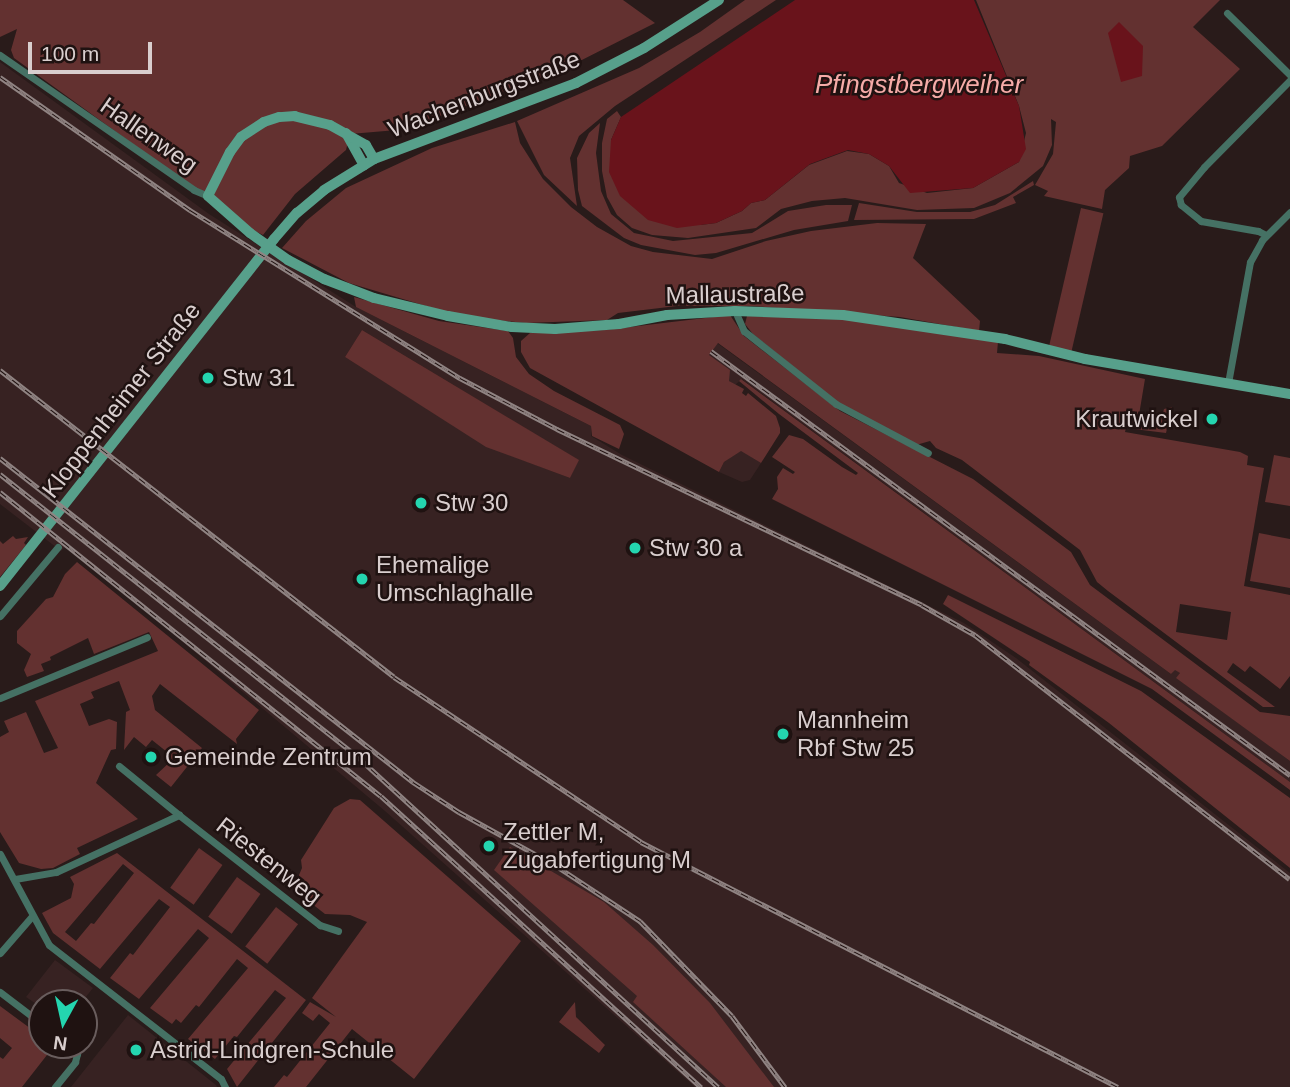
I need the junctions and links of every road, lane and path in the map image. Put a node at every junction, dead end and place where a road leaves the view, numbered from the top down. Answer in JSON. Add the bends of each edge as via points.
{"nodes":[{"id":1,"x":709,"y":3,"type":"edge"},
{"id":2,"x":1227,"y":13,"type":"dead end"},
{"id":3,"x":0,"y":55,"type":"edge"},
{"id":4,"x":1290,"y":78,"type":"edge"},
{"id":5,"x":346,"y":133,"type":"junction"},
{"id":6,"x":374,"y":159,"type":"junction"},
{"id":7,"x":364,"y":165,"type":"junction"},
{"id":8,"x":208,"y":196,"type":"junction"},
{"id":9,"x":1290,"y":212,"type":"edge"},
{"id":10,"x":1266,"y":236,"type":"junction"},
{"id":11,"x":274,"y":239,"type":"joint"},
{"id":12,"x":736,"y":311,"type":"junction"},
{"id":13,"x":1228,"y":383,"type":"junction"},
{"id":14,"x":1290,"y":394,"type":"edge"},
{"id":15,"x":928,"y":453,"type":"dead end"},
{"id":16,"x":58,"y":547,"type":"dead end"},
{"id":17,"x":0,"y":586,"type":"edge"},
{"id":18,"x":0,"y":617,"type":"edge"},
{"id":19,"x":147,"y":637,"type":"dead end"},
{"id":20,"x":0,"y":698,"type":"edge"},
{"id":21,"x":119,"y":766,"type":"dead end"},
{"id":22,"x":179,"y":815,"type":"junction"},
{"id":23,"x":0,"y":854,"type":"edge"},
{"id":24,"x":15,"y":879,"type":"junction"},
{"id":25,"x":32,"y":916,"type":"junction"},
{"id":26,"x":338,"y":932,"type":"dead end"},
{"id":27,"x":0,"y":953,"type":"edge"},
{"id":28,"x":0,"y":992,"type":"edge"},
{"id":29,"x":28,"y":1013,"type":"edge"},
{"id":30,"x":76,"y":1059,"type":"edge"},
{"id":31,"x":55,"y":1087,"type":"edge"},
{"id":32,"x":225,"y":1087,"type":"edge"}],
"edges":[{"from":1,"to":6,"type":"street","name":"Wachenburgstraße","via":[[644,48],[576,83]]},
{"from":2,"to":4,"type":"street"},
{"from":3,"to":8,"type":"street","name":"Hallenweg"},
{"from":4,"to":10,"type":"street","via":[[1179,197],[1181,205],[1201,220]]},
{"from":5,"to":6,"type":"street","via":[[366,145]]},
{"from":5,"to":7,"type":"street"},
{"from":5,"to":8,"type":"street","via":[[295,116],[264,122],[241,137]]},
{"from":6,"to":7,"type":"street","name":"Wachenburgstraße"},
{"from":7,"to":11,"type":"street","name":"Wachenburgstraße","via":[[324,190]]},
{"from":8,"to":12,"type":"street","name":"Mallaustraße","via":[[288,260],[324,279],[374,298],[448,316],[555,329]]},
{"from":9,"to":10,"type":"street"},
{"from":10,"to":13,"type":"street","via":[[1250,262]]},
{"from":11,"to":17,"type":"street","name":"Kloppenheimer Straße"},
{"from":12,"to":13,"type":"street","name":"Mallaustraße","via":[[903,322]]},
{"from":12,"to":15,"type":"street","via":[[744,331],[835,404]]},
{"from":13,"to":14,"type":"street","name":"Mallaustraße"},
{"from":16,"to":18,"type":"street"},
{"from":19,"to":20,"type":"street"},
{"from":21,"to":22,"type":"street","name":"Riestenweg"},
{"from":22,"to":24,"type":"street","via":[[63,870]]},
{"from":22,"to":26,"type":"street","name":"Riestenweg","via":[[320,925]]},
{"from":23,"to":24,"type":"street"},
{"from":24,"to":25,"type":"street"},
{"from":25,"to":27,"type":"street"},
{"from":25,"to":32,"type":"street","via":[[48,945],[213,1072]]},
{"from":28,"to":29,"type":"street"},
{"from":30,"to":31,"type":"street"}]}
